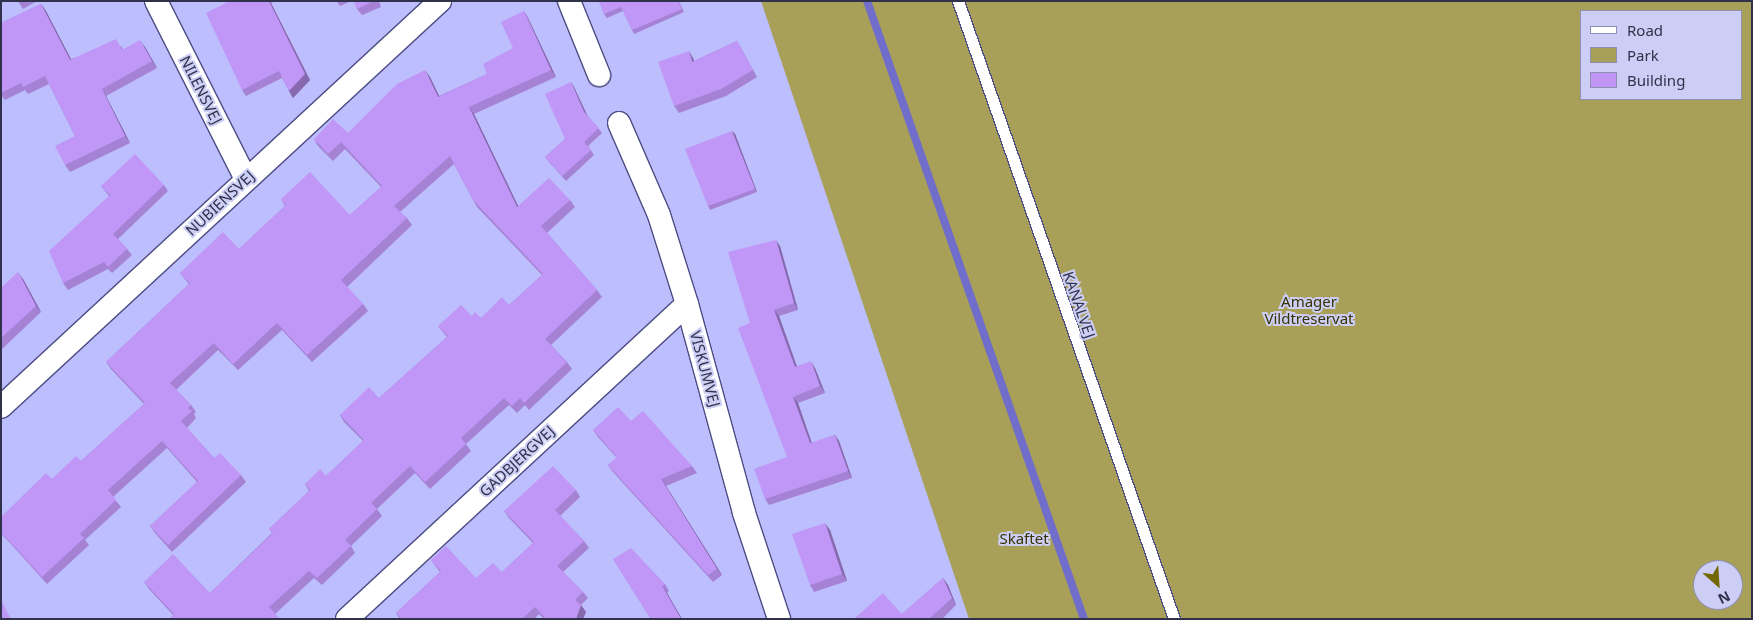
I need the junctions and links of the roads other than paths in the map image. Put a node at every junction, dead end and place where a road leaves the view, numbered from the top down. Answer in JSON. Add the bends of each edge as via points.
{"nodes":[{"id":1,"x":156,"y":1,"type":"edge"},
{"id":2,"x":440,"y":1,"type":"edge"},
{"id":3,"x":569,"y":1,"type":"edge"},
{"id":4,"x":958,"y":1,"type":"edge"},
{"id":5,"x":599,"y":75,"type":"dead end"},
{"id":6,"x":620,"y":123,"type":"dead end"},
{"id":7,"x":246,"y":179,"type":"junction"},
{"id":8,"x":687,"y":304,"type":"junction"},
{"id":9,"x":1,"y":407,"type":"edge"},
{"id":10,"x":347,"y":619,"type":"edge"},
{"id":11,"x":779,"y":619,"type":"edge"},
{"id":12,"x":1174,"y":619,"type":"edge"}],
"edges":[{"from":1,"to":7,"type":"street","name":"NILENSVEJ"},
{"from":2,"to":7,"type":"street","name":"NUBIENSVEJ"},
{"from":3,"to":5,"type":"street"},
{"from":4,"to":12,"type":"lane","name":"KANALVEJ"},
{"from":6,"to":8,"type":"street","name":"VISKUMVEJ","via":[[659,215]]},
{"from":7,"to":9,"type":"street","name":"NUBIENSVEJ"},
{"from":8,"to":10,"type":"street","name":"GADBJERGVEJ"},
{"from":8,"to":11,"type":"street","name":"VISKUMVEJ","via":[[744,513]]}]}
